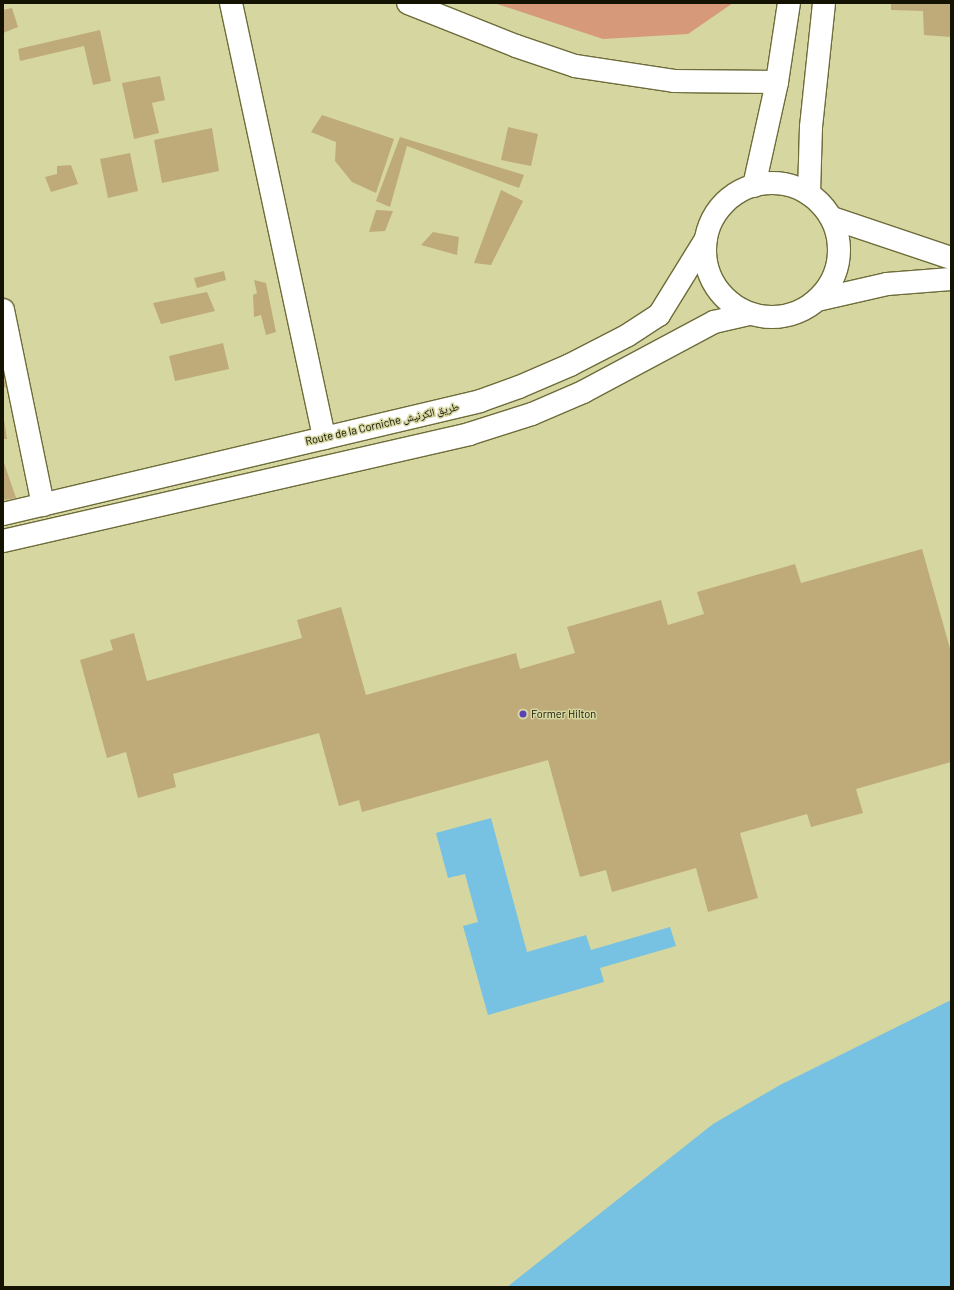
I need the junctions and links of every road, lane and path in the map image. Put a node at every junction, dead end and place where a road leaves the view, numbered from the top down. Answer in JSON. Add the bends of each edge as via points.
{"nodes":[{"id":1,"x":231,"y":3,"type":"edge"},
{"id":2,"x":408,"y":3,"type":"edge"},
{"id":3,"x":789,"y":3,"type":"edge"},
{"id":4,"x":824,"y":3,"type":"edge"},
{"id":5,"x":777,"y":82,"type":"junction"},
{"id":6,"x":754,"y":186,"type":"junction"},
{"id":7,"x":809,"y":194,"type":"junction"},
{"id":8,"x":832,"y":218,"type":"junction"},
{"id":9,"x":706,"y":239,"type":"junction"},
{"id":10,"x":951,"y":258,"type":"edge"},
{"id":11,"x":951,"y":279,"type":"edge"},
{"id":12,"x":817,"y":300,"type":"junction"},
{"id":13,"x":3,"y":310,"type":"edge"},
{"id":14,"x":750,"y":314,"type":"junction"},
{"id":15,"x":324,"y":438,"type":"junction"},
{"id":16,"x":43,"y":505,"type":"junction"},
{"id":17,"x":3,"y":514,"type":"edge"},
{"id":18,"x":3,"y":541,"type":"edge"}],
"edges":[{"from":1,"to":15,"type":"street"},
{"from":2,"to":5,"type":"street","via":[[574,66],[674,81]]},
{"from":3,"to":5,"type":"street"},
{"from":4,"to":7,"type":"street","via":[[811,127]]},
{"from":5,"to":6,"type":"street"},
{"from":6,"to":7,"type":"street","via":[[780,184],[792,186]]},
{"from":6,"to":9,"type":"street","via":[[722,205],[712,221]]},
{"from":7,"to":8,"type":"street"},
{"from":8,"to":10,"type":"street"},
{"from":8,"to":12,"type":"street","via":[[839,239],[839,262],[831,283]]},
{"from":9,"to":14,"type":"street","via":[[706,262],[714,285],[729,303]]},
{"from":9,"to":15,"type":"street","name":"Route de la Corniche طريق الكرنيش","via":[[659,314],[628,335],[590,355],[480,401]]},
{"from":11,"to":12,"type":"street","via":[[887,284]]},
{"from":12,"to":14,"type":"street","via":[[797,313],[774,318]]},
{"from":13,"to":16,"type":"street"},
{"from":14,"to":18,"type":"street","via":[[714,322],[583,392],[532,414],[469,434]]},
{"from":15,"to":16,"type":"street","name":"Route de la Corniche طريق الكرنيش"},
{"from":16,"to":17,"type":"street","name":"Route de la Corniche طريق الكرنيش"}]}
